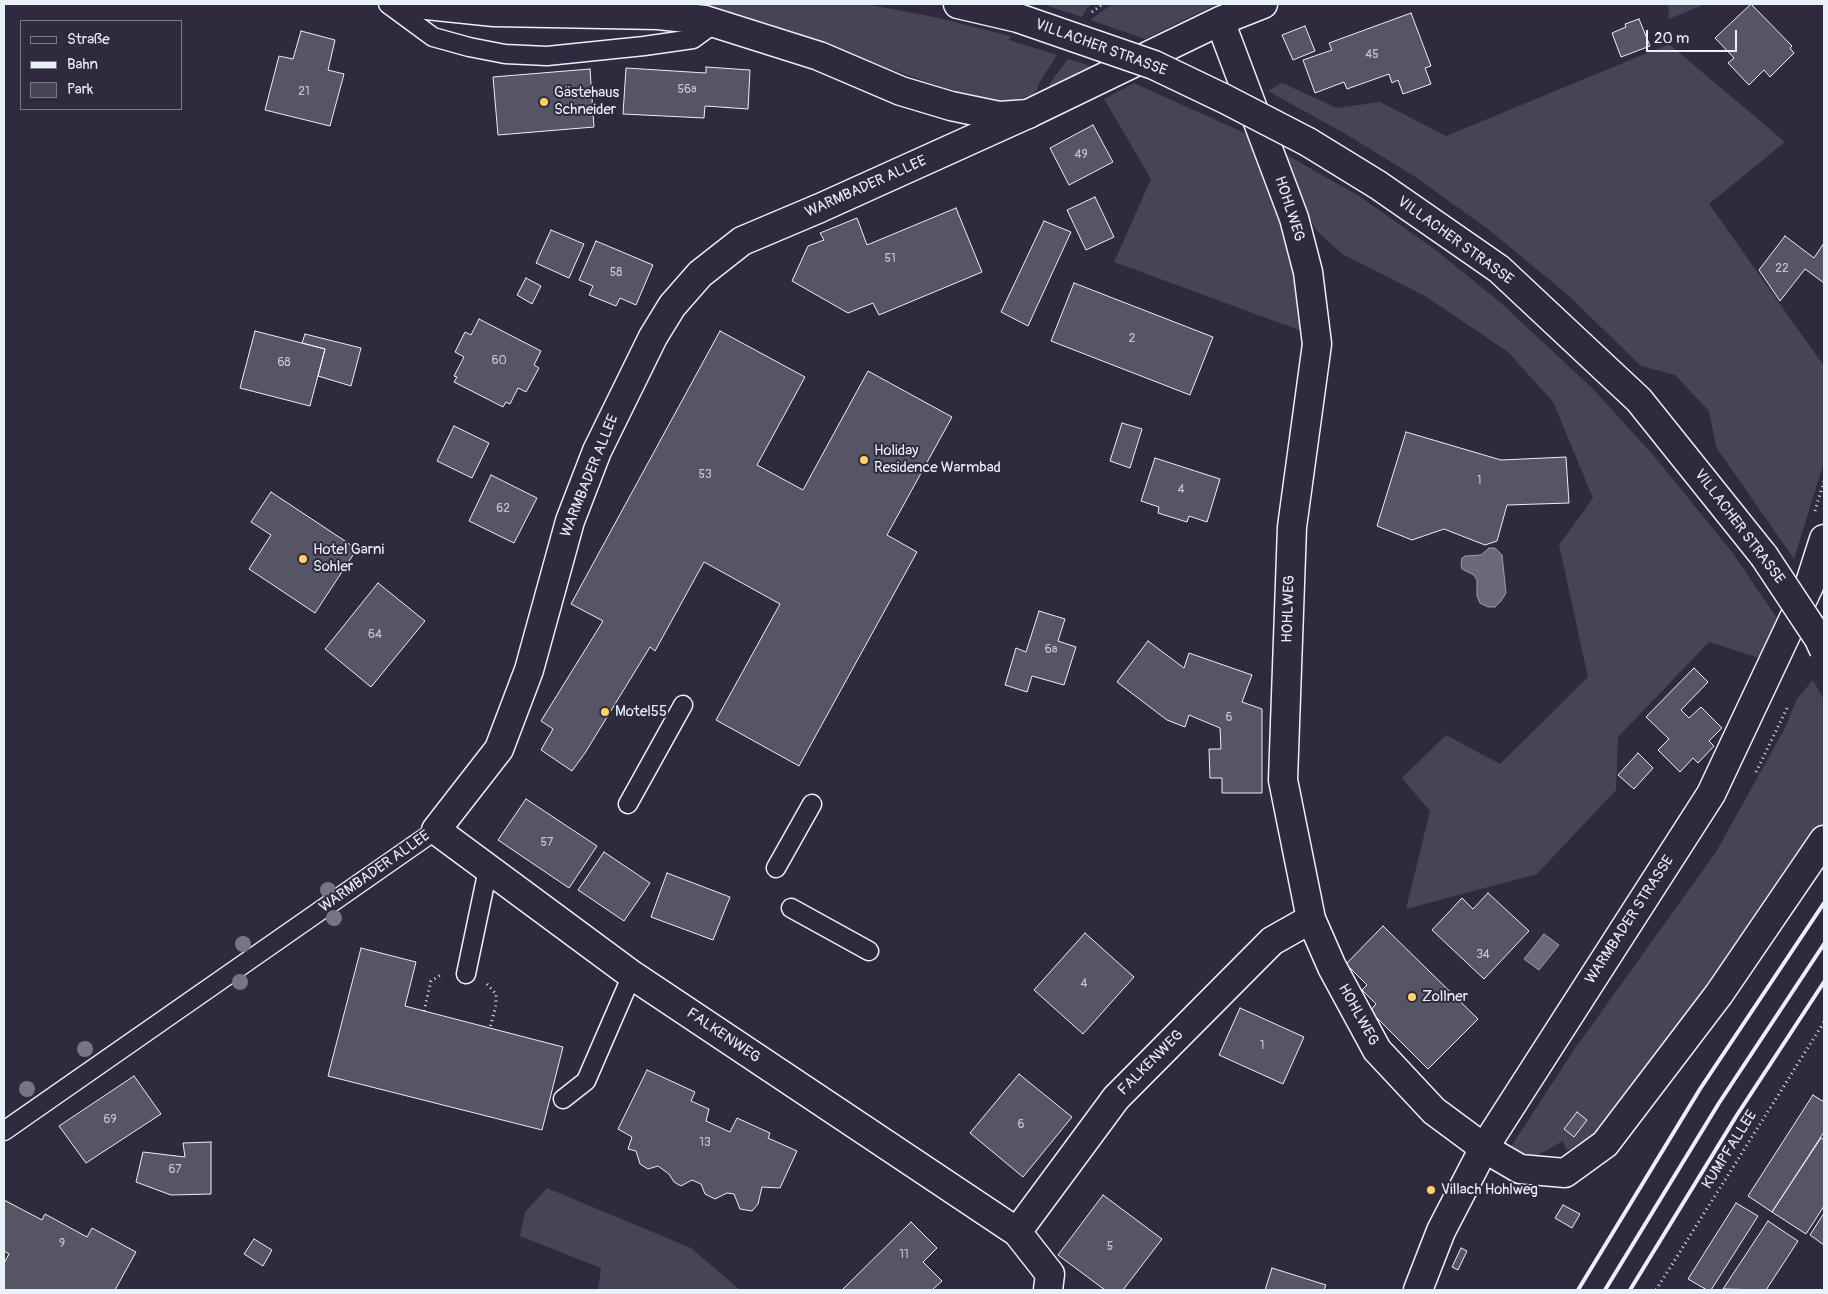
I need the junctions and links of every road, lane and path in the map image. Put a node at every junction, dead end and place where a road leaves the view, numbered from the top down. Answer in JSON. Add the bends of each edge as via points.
{"nodes":[{"id":1,"x":388,"y":4,"type":"edge"},
{"id":2,"x":417,"y":4,"type":"edge"},
{"id":3,"x":958,"y":4,"type":"edge"},
{"id":4,"x":1263,"y":4,"type":"edge"},
{"id":5,"x":1220,"y":21,"type":"junction"},
{"id":6,"x":715,"y":23,"type":"junction"},
{"id":7,"x":1028,"y":114,"type":"junction"},
{"id":8,"x":1824,"y":539,"type":"edge"},
{"id":9,"x":1824,"y":650,"type":"edge"},
{"id":10,"x":683,"y":705,"type":"dead end"},
{"id":11,"x":628,"y":804,"type":"dead end"},
{"id":12,"x":812,"y":804,"type":"dead end"},
{"id":13,"x":436,"y":830,"type":"junction"},
{"id":14,"x":1824,"y":840,"type":"edge"},
{"id":15,"x":776,"y":868,"type":"dead end"},
{"id":16,"x":488,"y":869,"type":"junction"},
{"id":17,"x":791,"y":908,"type":"dead end"},
{"id":18,"x":1311,"y":918,"type":"junction"},
{"id":19,"x":869,"y":951,"type":"dead end"},
{"id":20,"x":466,"y":974,"type":"dead end"},
{"id":21,"x":632,"y":975,"type":"junction"},
{"id":22,"x":1824,"y":1022,"type":"edge"},
{"id":23,"x":563,"y":1099,"type":"dead end"},
{"id":24,"x":4,"y":1131,"type":"edge"},
{"id":25,"x":1484,"y":1148,"type":"junction"},
{"id":26,"x":1017,"y":1232,"type":"junction"},
{"id":27,"x":1048,"y":1290,"type":"edge"},
{"id":28,"x":1418,"y":1290,"type":"edge"},
{"id":29,"x":1656,"y":1290,"type":"edge"}],
"edges":[{"from":1,"to":6,"type":"lane","via":[[433,37],[505,54],[547,56],[644,46],[693,38]]},
{"from":2,"to":6,"type":"street","via":[[494,12],[658,15]]},
{"from":3,"to":9,"type":"street","name":"VILLACHER STRASSE","bridge":true,"via":[[1018,18],[1154,65],[1225,99],[1308,142],[1378,185],[1499,269],[1639,400],[1764,556]]},
{"from":4,"to":5,"type":"street","name":"WARMBADER ALLEE"},
{"from":5,"to":7,"type":"street","name":"WARMBADER ALLEE"},
{"from":5,"to":18,"type":"street","name":"HOHLWEG","via":[[1294,218],[1308,272],[1317,344],[1292,527],[1284,780]]},
{"from":6,"to":7,"type":"street","via":[[819,56],[901,91],[951,106],[999,116]]},
{"from":7,"to":13,"type":"street","name":"WARMBADER ALLEE","via":[[742,241],[700,274],[672,306],[631,379],[573,512],[529,670],[499,749]]},
{"from":8,"to":25,"type":"street","name":"WARMBADER STRASSE","via":[[1809,586],[1711,794]]},
{"from":10,"to":11,"type":"lane"},
{"from":12,"to":15,"type":"lane"},
{"from":13,"to":16,"type":"street","name":"FALKENWEG"},
{"from":13,"to":24,"type":"lane","name":"WARMBADER ALLEE"},
{"from":14,"to":25,"type":"street","name":"HOHLWEG","via":[[1719,994],[1605,1144],[1565,1173],[1520,1168]]},
{"from":16,"to":20,"type":"lane"},
{"from":16,"to":21,"type":"street","name":"FALKENWEG"},
{"from":17,"to":19,"type":"lane"},
{"from":18,"to":25,"type":"street","name":"HOHLWEG","via":[[1332,967],[1377,1050],[1434,1111]]},
{"from":18,"to":26,"type":"street","name":"FALKENWEG","via":[[1272,941],[1116,1098]]},
{"from":21,"to":23,"type":"lane","via":[[586,1081]]},
{"from":21,"to":26,"type":"street","name":"FALKENWEG"},
{"from":22,"to":29,"type":"path","name":"KUMPFALLEE"},
{"from":25,"to":28,"type":"street","name":"WARMBADER STRASSE","via":[[1441,1230]]},
{"from":26,"to":27,"type":"street","name":"FALKENWEG","via":[[1050,1274]]}]}
